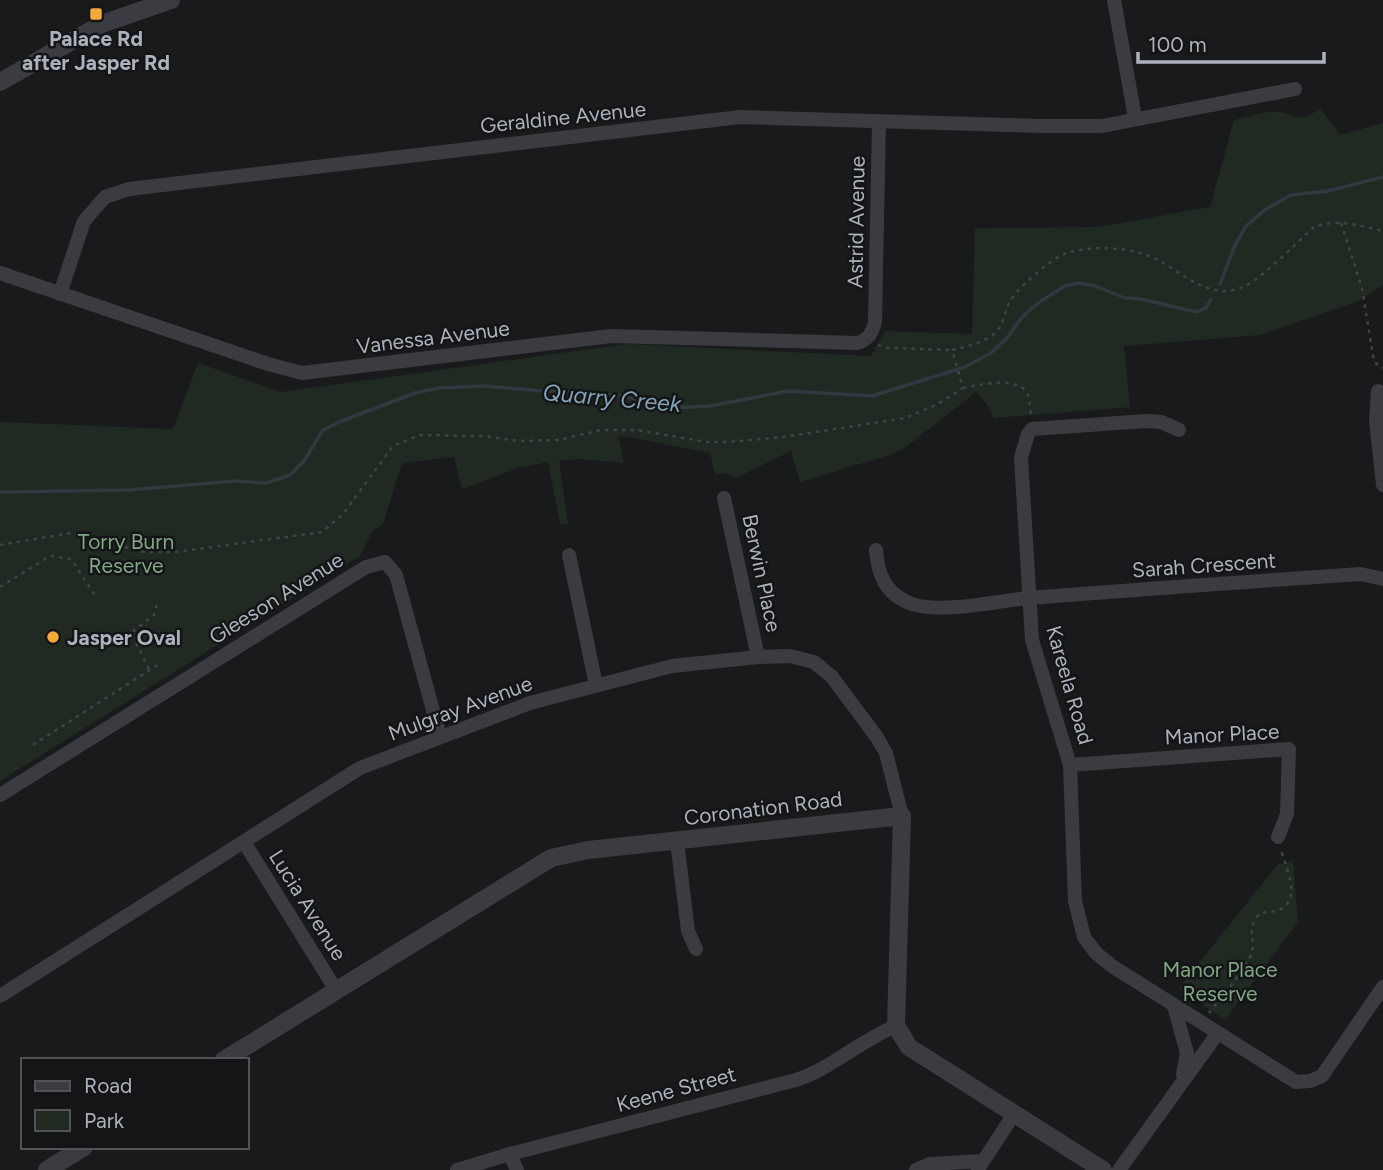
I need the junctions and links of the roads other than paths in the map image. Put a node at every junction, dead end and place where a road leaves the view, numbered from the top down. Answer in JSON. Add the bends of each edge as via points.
{"nodes":[{"id":1,"x":172,"y":0,"type":"edge"},
{"id":2,"x":1114,"y":0,"type":"edge"},
{"id":3,"x":0,"y":82,"type":"edge"},
{"id":4,"x":1295,"y":89,"type":"dead end"},
{"id":5,"x":1135,"y":118,"type":"junction"},
{"id":6,"x":879,"y":122,"type":"junction"},
{"id":7,"x":0,"y":273,"type":"edge"},
{"id":8,"x":60,"y":294,"type":"junction"},
{"id":9,"x":866,"y":340,"type":"joint"},
{"id":10,"x":1378,"y":391,"type":"dead end"},
{"id":11,"x":1179,"y":430,"type":"dead end"},
{"id":12,"x":1383,"y":485,"type":"edge"},
{"id":13,"x":724,"y":498,"type":"dead end"},
{"id":14,"x":876,"y":550,"type":"dead end"},
{"id":15,"x":569,"y":555,"type":"dead end"},
{"id":16,"x":1382,"y":574,"type":"edge"},
{"id":17,"x":1028,"y":598,"type":"junction"},
{"id":18,"x":758,"y":657,"type":"junction"},
{"id":19,"x":596,"y":685,"type":"junction"},
{"id":20,"x":440,"y":736,"type":"junction"},
{"id":21,"x":1070,"y":765,"type":"junction"},
{"id":22,"x":0,"y":795,"type":"edge"},
{"id":23,"x":902,"y":816,"type":"junction"},
{"id":24,"x":1278,"y":837,"type":"road end"},
{"id":25,"x":244,"y":842,"type":"junction"},
{"id":26,"x":677,"y":842,"type":"junction"},
{"id":27,"x":696,"y":949,"type":"dead end"},
{"id":28,"x":1383,"y":987,"type":"edge"},
{"id":29,"x":336,"y":990,"type":"junction"},
{"id":30,"x":0,"y":996,"type":"edge"},
{"id":31,"x":1174,"y":1006,"type":"junction"},
{"id":32,"x":896,"y":1026,"type":"junction"},
{"id":33,"x":1218,"y":1033,"type":"junction"},
{"id":34,"x":227,"y":1058,"type":"edge"},
{"id":35,"x":1182,"y":1079,"type":"junction"},
{"id":36,"x":1014,"y":1114,"type":"junction"},
{"id":37,"x":81,"y":1149,"type":"edge"},
{"id":38,"x":510,"y":1154,"type":"junction"},
{"id":39,"x":981,"y":1165,"type":"edge"},
{"id":40,"x":47,"y":1170,"type":"edge"},
{"id":41,"x":457,"y":1170,"type":"edge"},
{"id":42,"x":517,"y":1170,"type":"edge"},
{"id":43,"x":916,"y":1170,"type":"edge"},
{"id":44,"x":1103,"y":1170,"type":"edge"},
{"id":45,"x":1119,"y":1170,"type":"edge"}],
"edges":[{"from":1,"to":3,"type":"street","via":[[102,24]]},
{"from":2,"to":5,"type":"street"},
{"from":4,"to":5,"type":"street","name":"Geraldine Avenue"},
{"from":5,"to":6,"type":"street","name":"Geraldine Avenue","via":[[1102,126]]},
{"from":6,"to":8,"type":"street","name":"Geraldine Avenue","via":[[740,117],[129,189],[105,197],[84,221]]},
{"from":6,"to":9,"type":"street","name":"Astrid Avenue","via":[[875,322]]},
{"from":7,"to":8,"type":"street","name":"Vanessa Avenue"},
{"from":8,"to":9,"type":"street","name":"Vanessa Avenue","via":[[302,373],[611,336],[801,343]]},
{"from":10,"to":12,"type":"street","via":[[1376,421]]},
{"from":11,"to":17,"type":"street","name":"Kareela Road","via":[[1146,421],[1032,429],[1021,457]]},
{"from":13,"to":18,"type":"street","name":"Berwin Place"},
{"from":14,"to":17,"type":"street","name":"Sarah Crescent","via":[[878,572],[887,586],[911,603],[933,608]]},
{"from":15,"to":19,"type":"street"},
{"from":16,"to":17,"type":"street","name":"Sarah Crescent"},
{"from":17,"to":21,"type":"street","name":"Kareela Road","via":[[1032,640]]},
{"from":18,"to":19,"type":"street","name":"Mulgray Avenue","via":[[672,666]]},
{"from":18,"to":23,"type":"street","name":"Mulgray Avenue","via":[[802,657],[832,677],[886,753]]},
{"from":19,"to":20,"type":"street","name":"Mulgray Avenue"},
{"from":20,"to":22,"type":"street","name":"Gleeson Avenue","via":[[396,575],[385,562],[366,567]]},
{"from":20,"to":25,"type":"street","name":"Mulgray Avenue","via":[[359,768]]},
{"from":21,"to":24,"type":"street","name":"Manor Place","via":[[1289,748],[1287,814]]},
{"from":21,"to":31,"type":"street","name":"Kareela Road","via":[[1075,901],[1084,937],[1112,966]]},
{"from":23,"to":26,"type":"street","name":"Coronation Road"},
{"from":23,"to":32,"type":"street"},
{"from":25,"to":29,"type":"street","name":"Lucia Avenue"},
{"from":25,"to":30,"type":"street","name":"Mulgray Avenue"},
{"from":26,"to":27,"type":"street","via":[[688,931]]},
{"from":26,"to":29,"type":"street","name":"Coronation Road","via":[[551,858]]},
{"from":28,"to":33,"type":"street","via":[[1322,1076],[1310,1081],[1285,1077]]},
{"from":29,"to":34,"type":"street","name":"Coronation Road"},
{"from":31,"to":33,"type":"street","name":"Kareela Road"},
{"from":31,"to":35,"type":"street","via":[[1187,1054]]},
{"from":32,"to":36,"type":"street","via":[[909,1047]]},
{"from":32,"to":38,"type":"street","name":"Keene Street","via":[[796,1080]]},
{"from":33,"to":35,"type":"street"},
{"from":35,"to":45,"type":"street"},
{"from":36,"to":39,"type":"street"},
{"from":36,"to":44,"type":"street"},
{"from":37,"to":40,"type":"street"},
{"from":38,"to":41,"type":"street","name":"Keene Street"},
{"from":38,"to":42,"type":"street"},
{"from":39,"to":43,"type":"street","via":[[930,1164]]}]}
